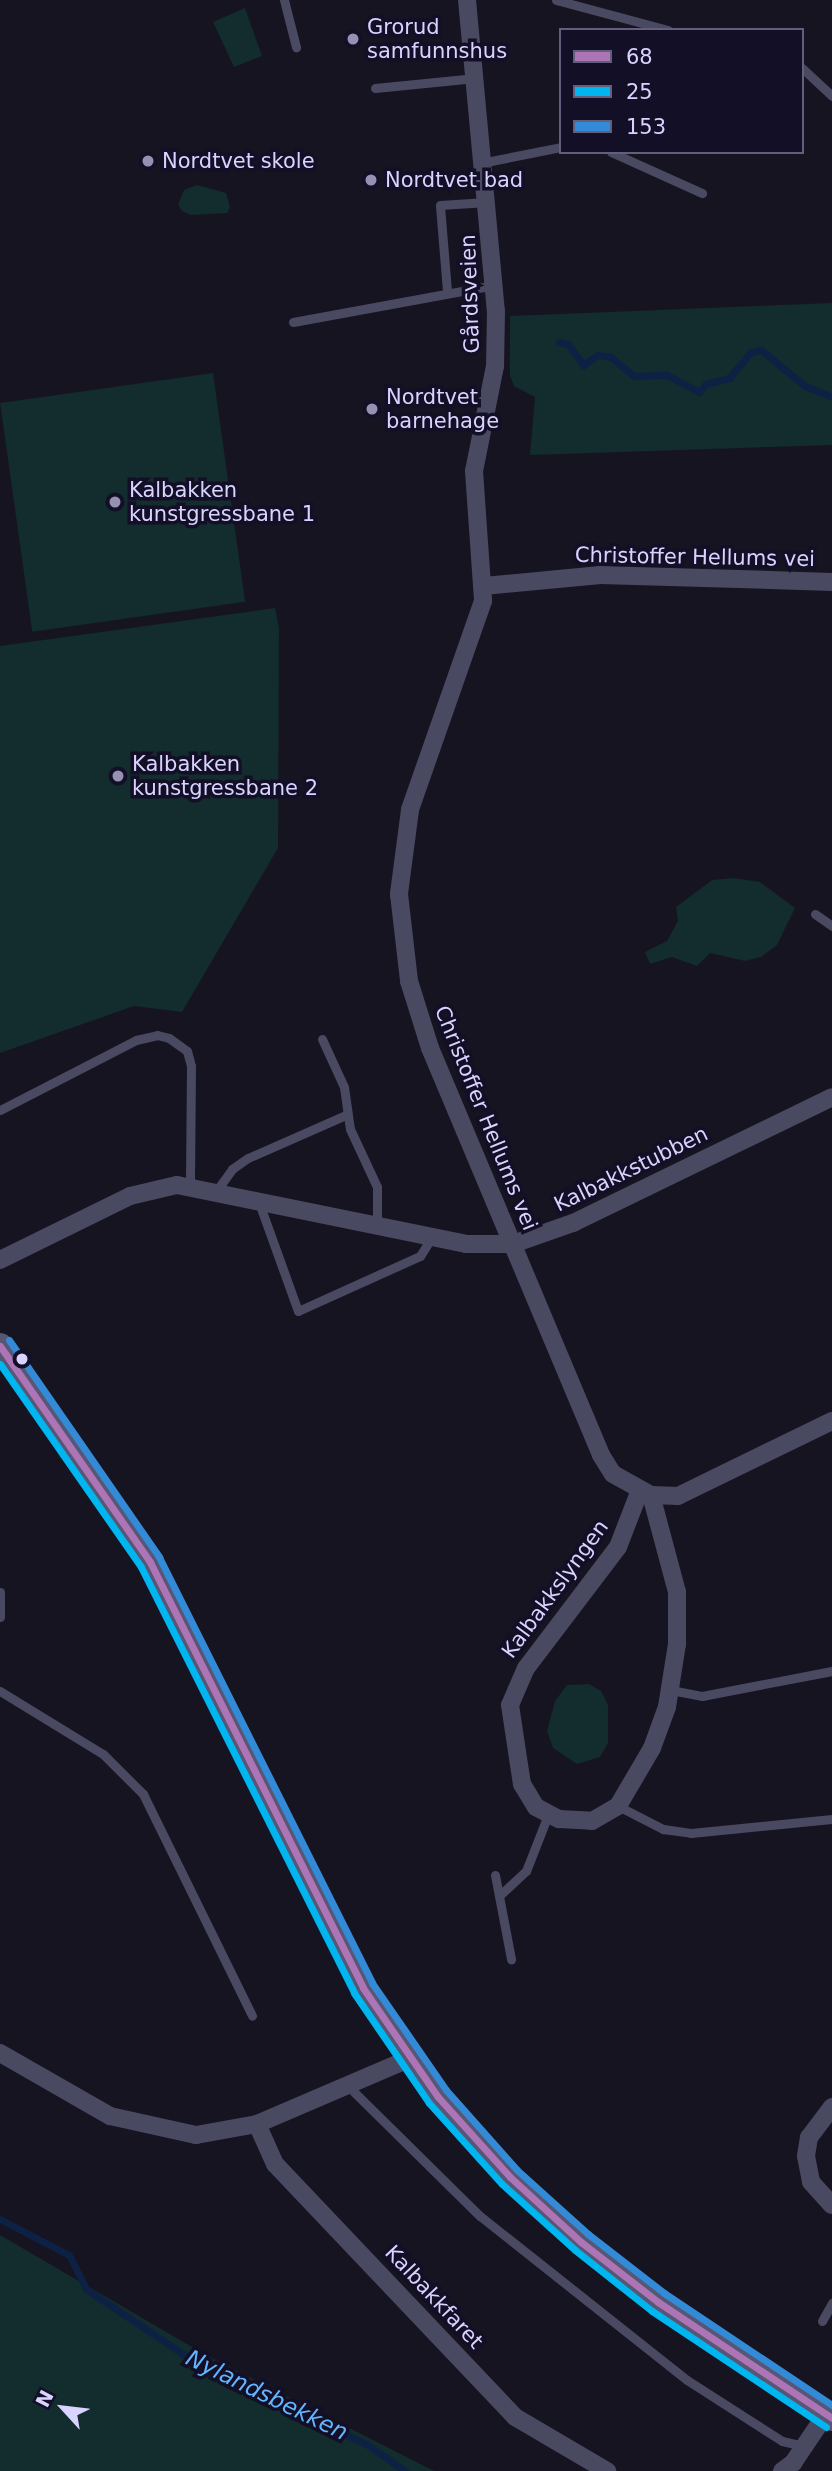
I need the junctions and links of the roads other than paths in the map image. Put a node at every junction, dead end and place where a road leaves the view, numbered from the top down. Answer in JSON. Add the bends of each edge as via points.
{"nodes":[{"id":1,"x":284,"y":0,"type":"edge"},
{"id":2,"x":467,"y":0,"type":"edge"},
{"id":3,"x":556,"y":0,"type":"edge"},
{"id":4,"x":626,"y":25,"type":"edge"},
{"id":5,"x":651,"y":28,"type":"edge"},
{"id":6,"x":296,"y":47,"type":"dead end"},
{"id":7,"x":804,"y":70,"type":"edge"},
{"id":8,"x":476,"y":78,"type":"junction"},
{"id":9,"x":375,"y":88,"type":"dead end"},
{"id":10,"x":832,"y":96,"type":"edge"},
{"id":11,"x":559,"y":147,"type":"edge"},
{"id":12,"x":631,"y":156,"type":"edge"},
{"id":13,"x":486,"y":162,"type":"junction"},
{"id":14,"x":702,"y":193,"type":"dead end"},
{"id":15,"x":489,"y":202,"type":"junction"},
{"id":16,"x":495,"y":285,"type":"junction"},
{"id":17,"x":447,"y":291,"type":"junction"},
{"id":18,"x":293,"y":322,"type":"dead end"},
{"id":19,"x":832,"y":582,"type":"edge"},
{"id":20,"x":484,"y":586,"type":"junction"},
{"id":21,"x":815,"y":914,"type":"dead end"},
{"id":22,"x":832,"y":926,"type":"edge"},
{"id":23,"x":322,"y":1039,"type":"dead end"},
{"id":24,"x":832,"y":1097,"type":"edge"},
{"id":25,"x":0,"y":1110,"type":"edge"},
{"id":26,"x":346,"y":1115,"type":"junction"},
{"id":27,"x":190,"y":1186,"type":"junction"},
{"id":28,"x":217,"y":1190,"type":"junction"},
{"id":29,"x":257,"y":1198,"type":"junction"},
{"id":30,"x":377,"y":1225,"type":"junction"},
{"id":31,"x":432,"y":1237,"type":"junction"},
{"id":32,"x":513,"y":1244,"type":"junction"},
{"id":33,"x":0,"y":1259,"type":"edge"},
{"id":34,"x":0,"y":1346,"type":"edge"},
{"id":35,"x":8,"y":1369,"type":"edge"},
{"id":36,"x":832,"y":1421,"type":"edge"},
{"id":37,"x":646,"y":1492,"type":"junction"},
{"id":38,"x":0,"y":1592,"type":"edge"},
{"id":39,"x":0,"y":1617,"type":"edge"},
{"id":40,"x":832,"y":1671,"type":"edge"},
{"id":41,"x":671,"y":1690,"type":"junction"},
{"id":42,"x":0,"y":1691,"type":"edge"},
{"id":43,"x":618,"y":1806,"type":"junction"},
{"id":44,"x":548,"y":1815,"type":"junction"},
{"id":45,"x":832,"y":1819,"type":"edge"},
{"id":46,"x":495,"y":1875,"type":"dead end"},
{"id":47,"x":499,"y":1896,"type":"junction"},
{"id":48,"x":510,"y":1959,"type":"dead end"},
{"id":49,"x":252,"y":2016,"type":"dead end"},
{"id":50,"x":0,"y":2053,"type":"edge"},
{"id":51,"x":409,"y":2059,"type":"junction"},
{"id":52,"x":349,"y":2087,"type":"junction"},
{"id":53,"x":832,"y":2107,"type":"edge"},
{"id":54,"x":257,"y":2124,"type":"junction"},
{"id":55,"x":832,"y":2205,"type":"edge"},
{"id":56,"x":832,"y":2303,"type":"edge"},
{"id":57,"x":822,"y":2321,"type":"dead end"},
{"id":58,"x":829,"y":2416,"type":"edge"},
{"id":59,"x":804,"y":2446,"type":"junction"},
{"id":60,"x":607,"y":2471,"type":"edge"},
{"id":61,"x":782,"y":2471,"type":"edge"}],
"edges":[{"from":1,"to":6,"type":"lane"},
{"from":2,"to":8,"type":"street","name":"Gårdsveien"},
{"from":3,"to":4,"type":"lane"},
{"from":4,"to":5,"type":"lane"},
{"from":7,"to":10,"type":"lane"},
{"from":8,"to":9,"type":"lane"},
{"from":8,"to":13,"type":"street","name":"Gårdsveien"},
{"from":11,"to":13,"type":"lane"},
{"from":12,"to":14,"type":"lane"},
{"from":13,"to":15,"type":"street","name":"Gårdsveien"},
{"from":15,"to":16,"type":"street","name":"Gårdsveien"},
{"from":15,"to":17,"type":"lane","via":[[440,205]]},
{"from":16,"to":17,"type":"lane"},
{"from":16,"to":20,"type":"street","name":"Gårdsveien","via":[[495,366],[474,471]]},
{"from":17,"to":18,"type":"lane"},
{"from":19,"to":20,"type":"street","name":"Christoffer Hellums vei","via":[[600,575]]},
{"from":20,"to":32,"type":"street","name":"Christoffer Hellums vei","via":[[476,629],[416,785],[399,894],[405,956],[420,1019]]},
{"from":21,"to":22,"type":"lane"},
{"from":23,"to":26,"type":"lane","via":[[344,1087]]},
{"from":24,"to":32,"type":"street","name":"Kalbakkstubben","via":[[573,1223]]},
{"from":25,"to":27,"type":"lane","via":[[136,1040],[157,1035],[169,1038],[187,1051],[191,1066]]},
{"from":26,"to":28,"type":"lane","via":[[248,1158],[232,1169]]},
{"from":26,"to":30,"type":"lane","via":[[377,1187]]},
{"from":27,"to":28,"type":"street","name":"Kalbakkstubben"},
{"from":27,"to":33,"type":"street","name":"Kalbakkstubben","via":[[130,1196]]},
{"from":28,"to":29,"type":"street","name":"Kalbakkstubben"},
{"from":29,"to":30,"type":"street","name":"Kalbakkstubben"},
{"from":29,"to":31,"type":"lane","via":[[298,1311],[420,1256]]},
{"from":30,"to":31,"type":"street","name":"Kalbakkstubben"},
{"from":31,"to":32,"type":"street","name":"Kalbakkstubben","via":[[466,1244]]},
{"from":32,"to":37,"type":"street","name":"Christoffer Hellums vei","via":[[601,1455],[613,1474]]},
{"from":34,"to":35,"type":"main road"},
{"from":35,"to":51,"type":"main road","via":[[90,1469],[150,1562],[357,1976]]},
{"from":36,"to":37,"type":"street","via":[[693,1491],[669,1497]]},
{"from":37,"to":41,"type":"street","via":[[677,1592]]},
{"from":37,"to":44,"type":"street","name":"Kalbakkslyngen","via":[[618,1547],[526,1668],[514,1692],[510,1717],[519,1776],[527,1795]]},
{"from":38,"to":39,"type":"lane"},
{"from":40,"to":41,"type":"lane","via":[[702,1696]]},
{"from":41,"to":43,"type":"street","via":[[652,1748]]},
{"from":42,"to":49,"type":"lane","via":[[103,1754],[143,1794]]},
{"from":43,"to":44,"type":"street","via":[[583,1822]]},
{"from":43,"to":45,"type":"lane","via":[[663,1829],[691,1833]]},
{"from":44,"to":47,"type":"lane","via":[[526,1871]]},
{"from":46,"to":47,"type":"lane"},
{"from":47,"to":48,"type":"lane"},
{"from":50,"to":54,"type":"street","via":[[110,2116],[196,2134]]},
{"from":51,"to":52,"type":"street"},
{"from":51,"to":58,"type":"main road","via":[[484,2150],[581,2242],[658,2302]]},
{"from":52,"to":54,"type":"street"},
{"from":52,"to":59,"type":"lane","via":[[480,2216],[687,2380],[782,2441]]},
{"from":53,"to":55,"type":"street","via":[[809,2137],[806,2156],[811,2182]]},
{"from":54,"to":60,"type":"street","name":"Kalbakkfaret","via":[[275,2164],[515,2417]]},
{"from":56,"to":57,"type":"lane"},
{"from":58,"to":59,"type":"street"},
{"from":59,"to":61,"type":"street"}]}
